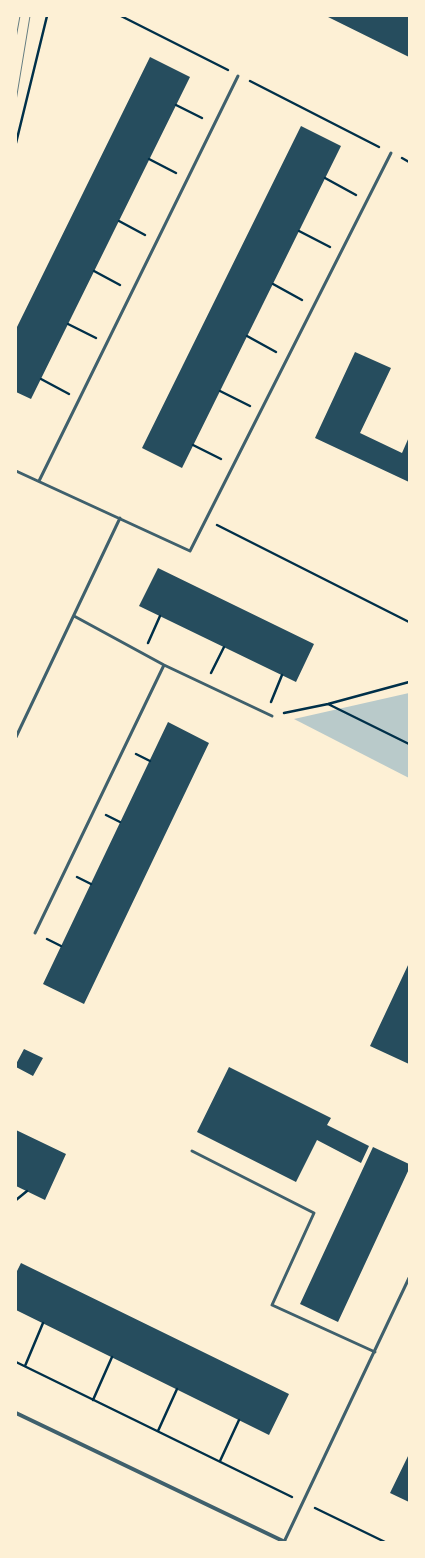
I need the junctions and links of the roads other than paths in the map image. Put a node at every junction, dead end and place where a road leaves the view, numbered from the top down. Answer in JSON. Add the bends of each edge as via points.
{"nodes":[{"id":1,"x":238,"y":76,"type":"road end"},
{"id":2,"x":391,"y":153,"type":"road end"},
{"id":3,"x":16,"y":471,"type":"edge"},
{"id":4,"x":39,"y":481,"type":"junction"},
{"id":5,"x":120,"y":518,"type":"junction"},
{"id":6,"x":74,"y":616,"type":"junction"},
{"id":7,"x":164,"y":665,"type":"junction"},
{"id":8,"x":272,"y":716,"type":"road end"},
{"id":9,"x":16,"y":737,"type":"edge"},
{"id":10,"x":35,"y":933,"type":"dead end"},
{"id":11,"x":192,"y":1151,"type":"dead end"},
{"id":12,"x":409,"y":1278,"type":"edge"},
{"id":13,"x":375,"y":1352,"type":"junction"},
{"id":14,"x":16,"y":1413,"type":"edge"},
{"id":15,"x":284,"y":1542,"type":"edge"}],
"edges":[{"from":1,"to":4,"type":"lane"},
{"from":2,"to":5,"type":"lane","via":[[190,551]]},
{"from":3,"to":4,"type":"lane"},
{"from":4,"to":5,"type":"lane"},
{"from":5,"to":6,"type":"lane"},
{"from":6,"to":7,"type":"lane"},
{"from":6,"to":9,"type":"lane"},
{"from":7,"to":8,"type":"lane"},
{"from":7,"to":10,"type":"lane"},
{"from":11,"to":13,"type":"lane","via":[[314,1213],[272,1304]]},
{"from":12,"to":13,"type":"lane"},
{"from":13,"to":15,"type":"lane"},
{"from":14,"to":15,"type":"street"}]}
